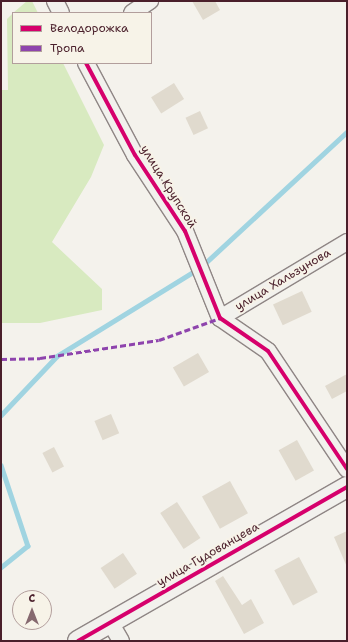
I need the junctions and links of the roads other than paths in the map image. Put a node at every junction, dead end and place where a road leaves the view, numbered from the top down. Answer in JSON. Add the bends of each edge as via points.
{"nodes":[{"id":1,"x":55,"y":1,"type":"edge"},
{"id":2,"x":150,"y":1,"type":"edge"},
{"id":3,"x":60,"y":12,"type":"edge"},
{"id":4,"x":134,"y":12,"type":"edge"},
{"id":5,"x":87,"y":64,"type":"edge"},
{"id":6,"x":347,"y":242,"type":"edge"},
{"id":7,"x":220,"y":318,"type":"junction"},
{"id":8,"x":347,"y":469,"type":"edge"},
{"id":9,"x":347,"y":487,"type":"edge"},
{"id":10,"x":110,"y":622,"type":"junction"},
{"id":11,"x":78,"y":641,"type":"edge"},
{"id":12,"x":121,"y":641,"type":"edge"}],
"edges":[{"from":1,"to":3,"type":"street"},
{"from":2,"to":4,"type":"street"},
{"from":5,"to":7,"type":"street","name":"улица Крупской","via":[[135,155],[185,231]]},
{"from":6,"to":7,"type":"street","name":"улица Хальзунова"},
{"from":7,"to":8,"type":"street","via":[[268,351]]},
{"from":9,"to":10,"type":"street","name":"улица Гудованцева"},
{"from":10,"to":11,"type":"street","name":"улица Гудованцева"},
{"from":10,"to":12,"type":"street"}]}
